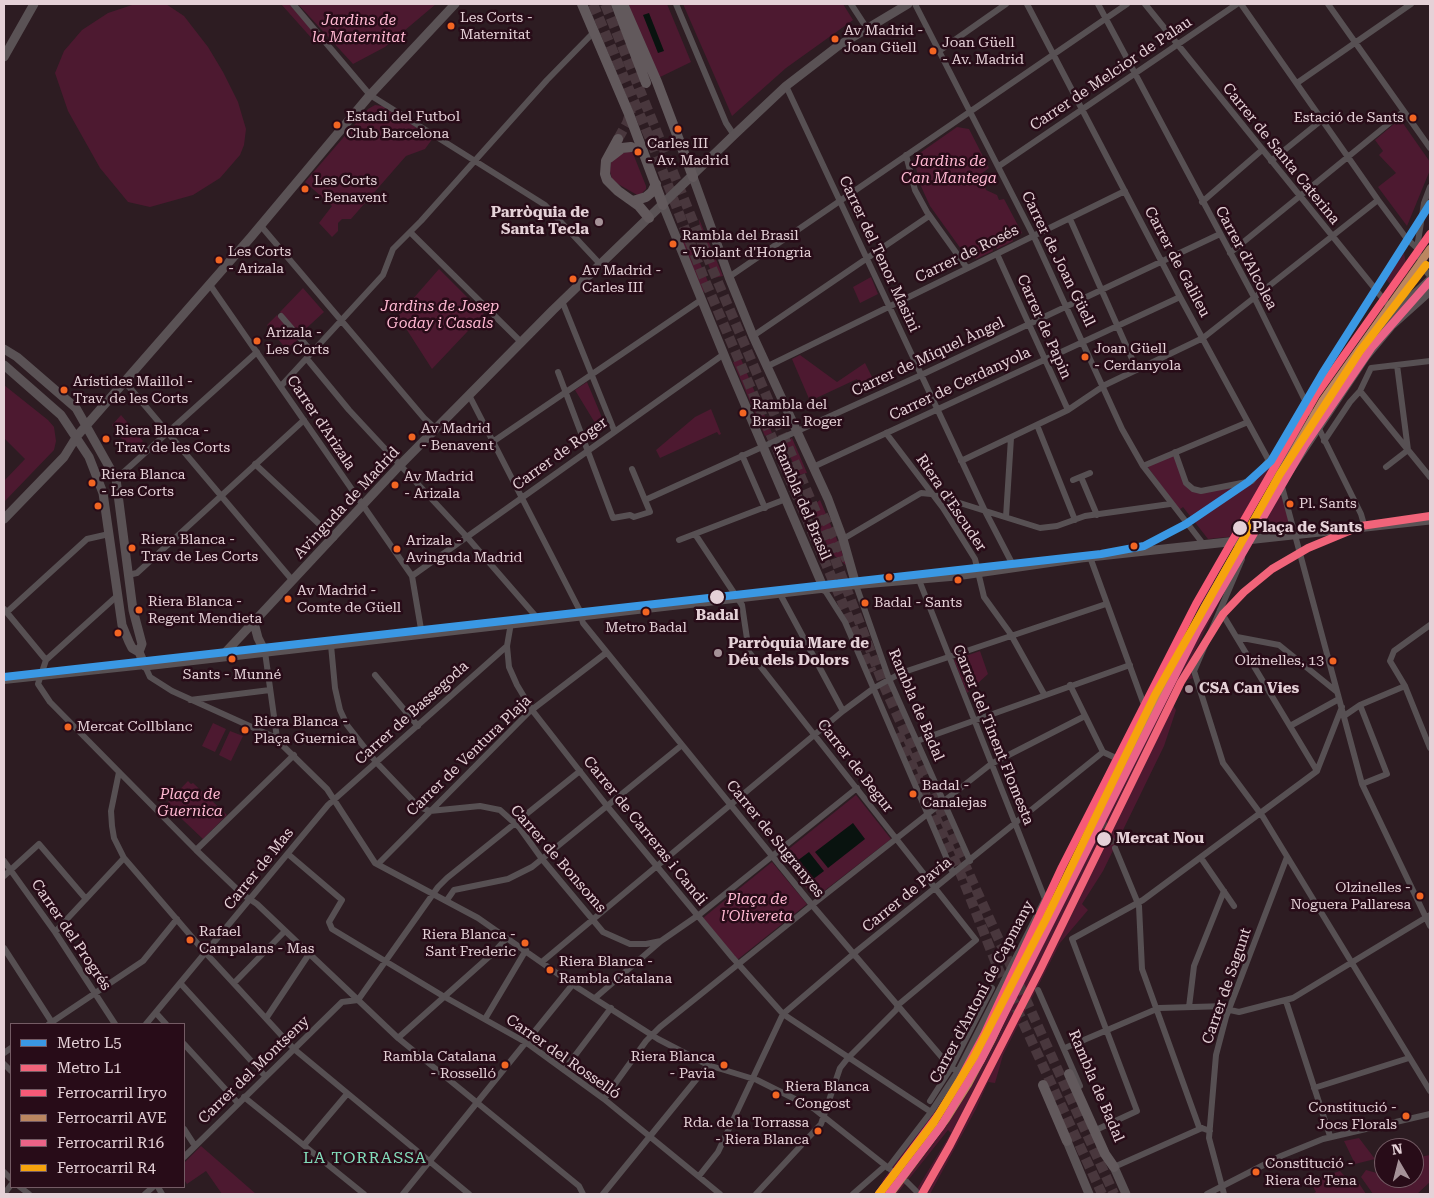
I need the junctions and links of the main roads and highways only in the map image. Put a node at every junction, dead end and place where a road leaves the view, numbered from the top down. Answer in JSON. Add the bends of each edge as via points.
{"nodes":[{"id":1,"x":582,"y":4,"type":"edge"},
{"id":2,"x":616,"y":4,"type":"edge"},
{"id":3,"x":623,"y":4,"type":"edge"},
{"id":4,"x":646,"y":83,"type":"dead end"},
{"id":5,"x":618,"y":139,"type":"tunnel mouth"},
{"id":6,"x":631,"y":147,"type":"dead end"},
{"id":7,"x":606,"y":161,"type":"junction"},
{"id":8,"x":693,"y":177,"type":"road end"},
{"id":9,"x":656,"y":184,"type":"junction"},
{"id":10,"x":632,"y":201,"type":"junction"},
{"id":11,"x":663,"y":205,"type":"road end"},
{"id":12,"x":649,"y":218,"type":"road end"},
{"id":13,"x":1069,"y":1074,"type":"dead end"},
{"id":14,"x":1043,"y":1085,"type":"dead end"},
{"id":15,"x":1067,"y":1141,"type":"road end"},
{"id":16,"x":1114,"y":1167,"type":"road end"}],
"edges":[{"from":1,"to":9,"type":"main road"},
{"from":2,"to":4,"type":"main road"},
{"from":3,"to":8,"type":"main road"},
{"from":5,"to":7,"type":"main road"},
{"from":6,"to":7,"type":"main road","via":[[617,150]]},
{"from":7,"to":10,"type":"main road","via":[[607,180]]},
{"from":9,"to":10,"type":"main road","via":[[646,197]]},
{"from":9,"to":11,"type":"main road"},
{"from":10,"to":12,"type":"main road"},
{"from":13,"to":16,"type":"main road"},
{"from":14,"to":15,"type":"main road"}]}
